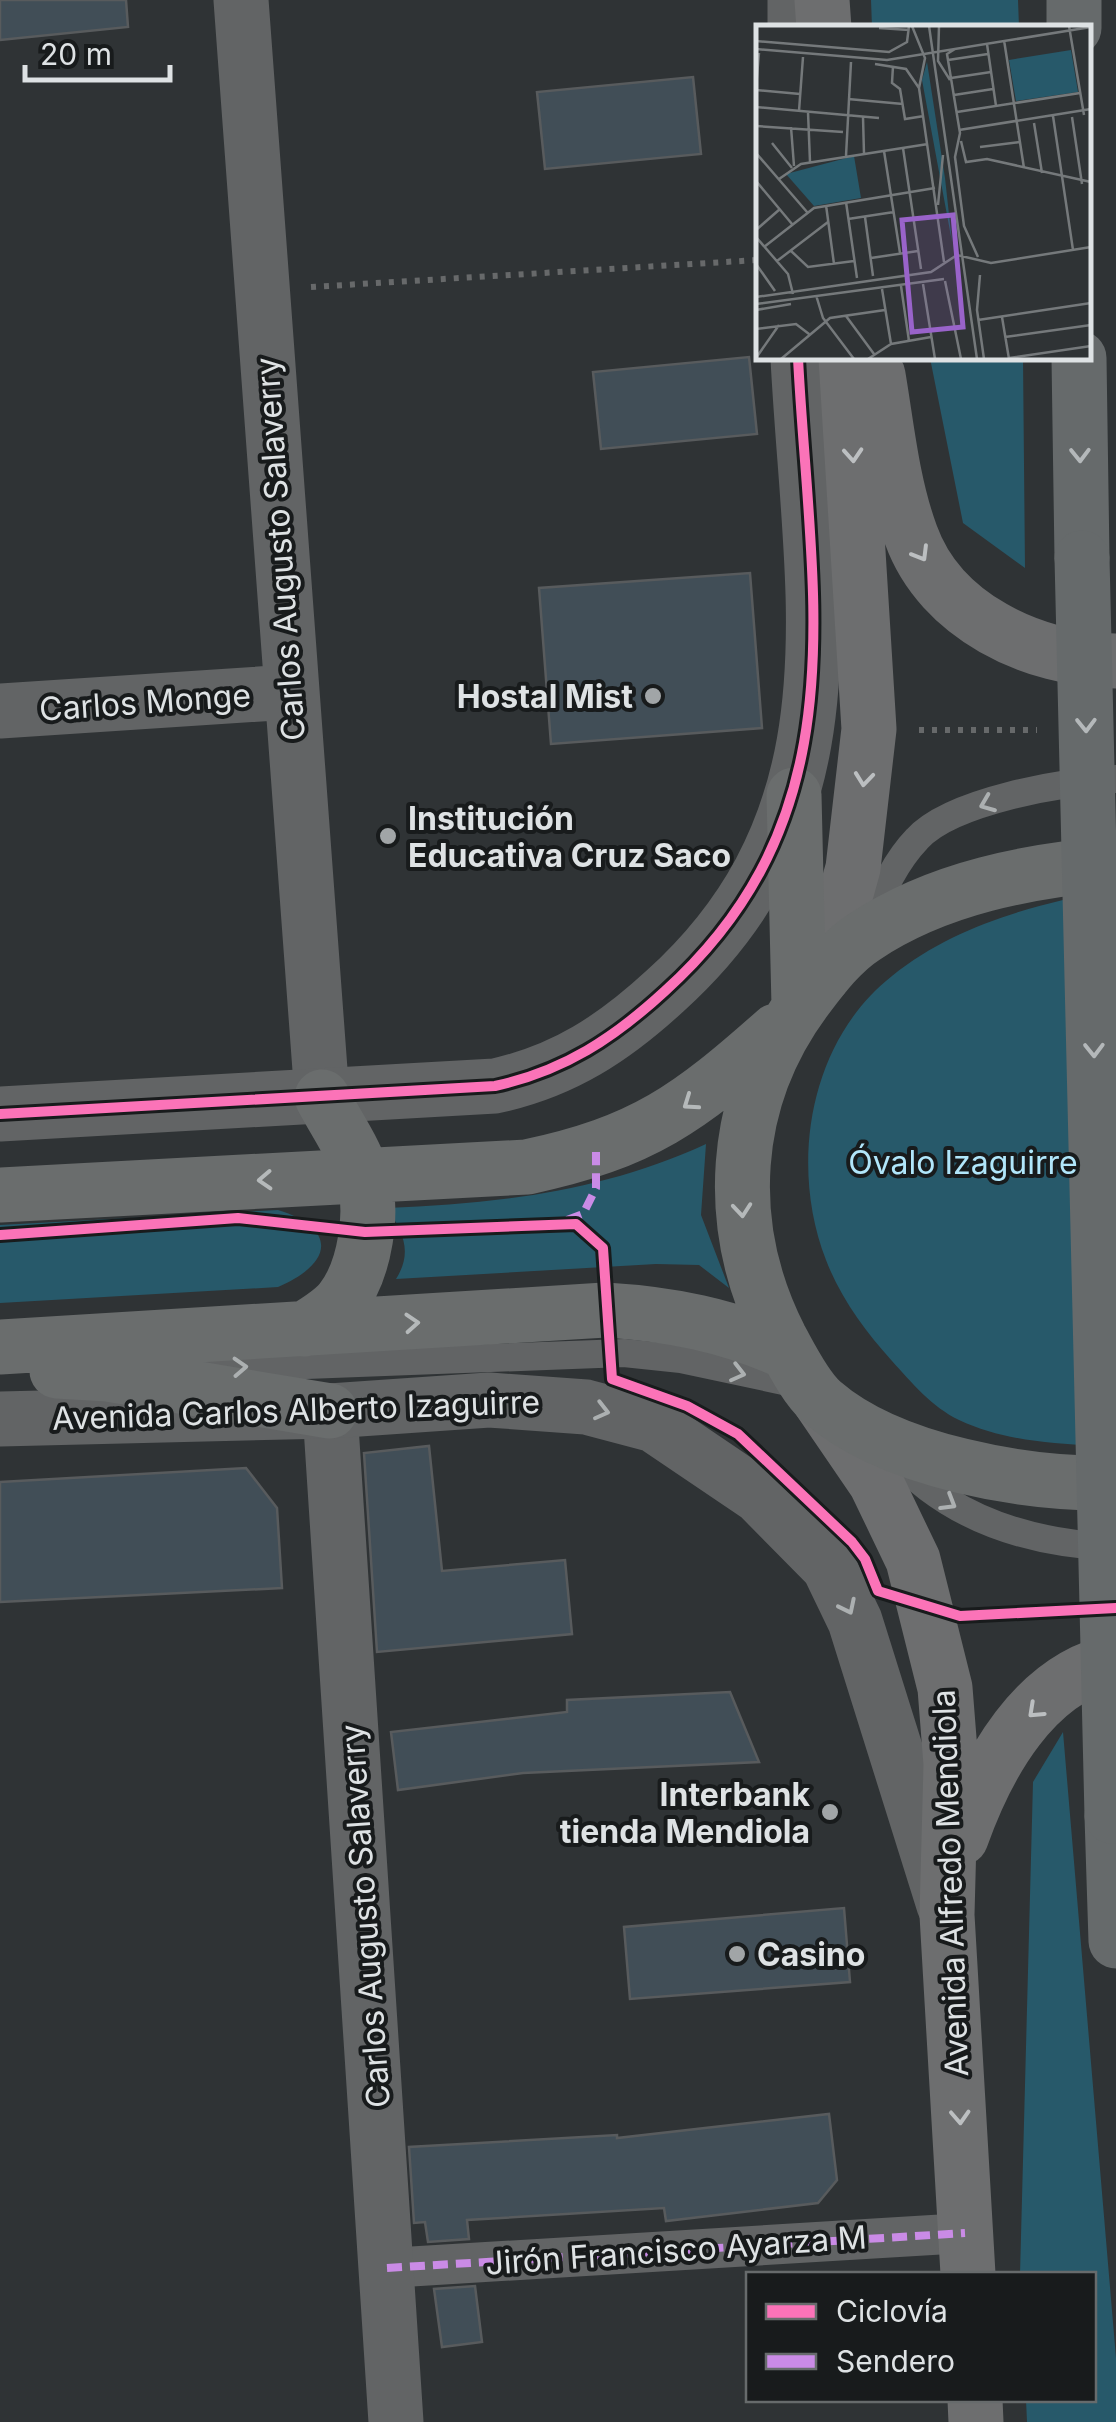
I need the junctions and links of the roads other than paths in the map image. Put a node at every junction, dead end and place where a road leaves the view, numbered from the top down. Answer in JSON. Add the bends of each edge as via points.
{"nodes":[{"id":1,"x":242,"y":0,"type":"edge"},
{"id":2,"x":822,"y":0,"type":"edge"},
{"id":3,"x":824,"y":25,"type":"edge"},
{"id":4,"x":798,"y":360,"type":"edge"},
{"id":5,"x":846,"y":360,"type":"edge"},
{"id":6,"x":875,"y":360,"type":"edge"},
{"id":7,"x":1079,"y":360,"type":"edge"},
{"id":8,"x":1116,"y":661,"type":"edge"},
{"id":9,"x":290,"y":692,"type":"junction"},
{"id":10,"x":0,"y":711,"type":"edge"},
{"id":11,"x":1116,"y":779,"type":"edge"},
{"id":12,"x":794,"y":795,"type":"junction"},
{"id":13,"x":1116,"y":863,"type":"edge"},
{"id":14,"x":862,"y":938,"type":"junction"},
{"id":15,"x":805,"y":1000,"type":"junction"},
{"id":16,"x":322,"y":1097,"type":"junction"},
{"id":17,"x":0,"y":1114,"type":"edge"},
{"id":18,"x":363,"y":1175,"type":"junction"},
{"id":19,"x":0,"y":1195,"type":"edge"},
{"id":20,"x":304,"y":1329,"type":"junction"},
{"id":21,"x":0,"y":1347,"type":"edge"},
{"id":22,"x":0,"y":1368,"type":"edge"},
{"id":23,"x":108,"y":1374,"type":"junction"},
{"id":24,"x":806,"y":1380,"type":"junction"},
{"id":25,"x":330,"y":1411,"type":"junction"},
{"id":26,"x":0,"y":1419,"type":"edge"},
{"id":27,"x":878,"y":1438,"type":"junction"},
{"id":28,"x":1116,"y":1483,"type":"edge"},
{"id":29,"x":1116,"y":1547,"type":"edge"},
{"id":30,"x":1116,"y":1661,"type":"edge"},
{"id":31,"x":948,"y":1915,"type":"junction"},
{"id":32,"x":1116,"y":1941,"type":"edge"},
{"id":33,"x":967,"y":2254,"type":"edge"},
{"id":34,"x":387,"y":2268,"type":"junction"},
{"id":35,"x":396,"y":2422,"type":"edge"}],
"edges":[{"from":1,"to":9,"type":"street","name":"Carlos Augusto Salaverry"},
{"from":2,"to":3,"type":"main road"},
{"from":4,"to":12,"type":"street","via":[[812,696]]},
{"from":5,"to":15,"type":"main road","one_way":true,"via":[[870,730],[852,868]]},
{"from":6,"to":8,"type":"main road","one_way":true,"via":[[907,522],[940,586],[982,624],[1033,647]]},
{"from":7,"to":32,"type":"highway","one_way":true,"bridge":true},
{"from":9,"to":10,"type":"street","name":"Carlos Monge"},
{"from":9,"to":16,"type":"street","name":"Carlos Augusto Salaverry"},
{"from":11,"to":14,"type":"lane","one_way":true,"via":[[1069,780],[1019,792],[920,835],[893,870]]},
{"from":12,"to":15,"type":"main road"},
{"from":12,"to":16,"type":"street","via":[[760,875],[716,940],[590,1052],[496,1086]]},
{"from":13,"to":14,"type":"main road","via":[[961,890]]},
{"from":14,"to":15,"type":"main road"},
{"from":15,"to":18,"type":"main road","one_way":true,"via":[[714,1086],[660,1124],[592,1154],[527,1167]]},
{"from":15,"to":24,"type":"main road","one_way":true,"via":[[764,1069],[746,1126],[740,1184],[760,1299]]},
{"from":16,"to":17,"type":"street"},
{"from":16,"to":18,"type":"main road"},
{"from":18,"to":19,"type":"main road","one_way":true},
{"from":18,"to":20,"type":"main road","via":[[367,1212],[357,1270],[342,1300]]},
{"from":20,"to":21,"type":"main road"},
{"from":20,"to":24,"type":"main road","one_way":true,"via":[[646,1312],[736,1329]]},
{"from":22,"to":23,"type":"main road"},
{"from":23,"to":24,"type":"lane","one_way":true,"via":[[624,1353]]},
{"from":23,"to":25,"type":"main road"},
{"from":24,"to":27,"type":"main road"},
{"from":24,"to":31,"type":"main road","name":"Avenida Alfredo Mendiola","via":[[876,1484],[925,1596],[945,1688],[951,1764]]},
{"from":25,"to":26,"type":"street","name":"Avenida Carlos Alberto Izaguirre"},
{"from":25,"to":31,"type":"street","name":"Avenida Carlos Alberto Izaguirre","one_way":true,"via":[[489,1400],[586,1407],[654,1424],[748,1486],[828,1568],[856,1621]]},
{"from":25,"to":34,"type":"street","name":"Carlos Augusto Salaverry"},
{"from":27,"to":28,"type":"main road","via":[[1010,1474]]},
{"from":27,"to":29,"type":"lane","one_way":true,"via":[[914,1480],[950,1506],[1067,1545]]},
{"from":30,"to":31,"type":"main road","one_way":true,"via":[[1088,1667],[1029,1714],[988,1769],[962,1837]]},
{"from":31,"to":33,"type":"main road","name":"Avenida Alfredo Mendiola","one_way":true},
{"from":33,"to":34,"type":"street","name":"Jirón Francisco Ayarza M"},
{"from":34,"to":35,"type":"street","name":"Carlos Augusto Salaverry"}]}
